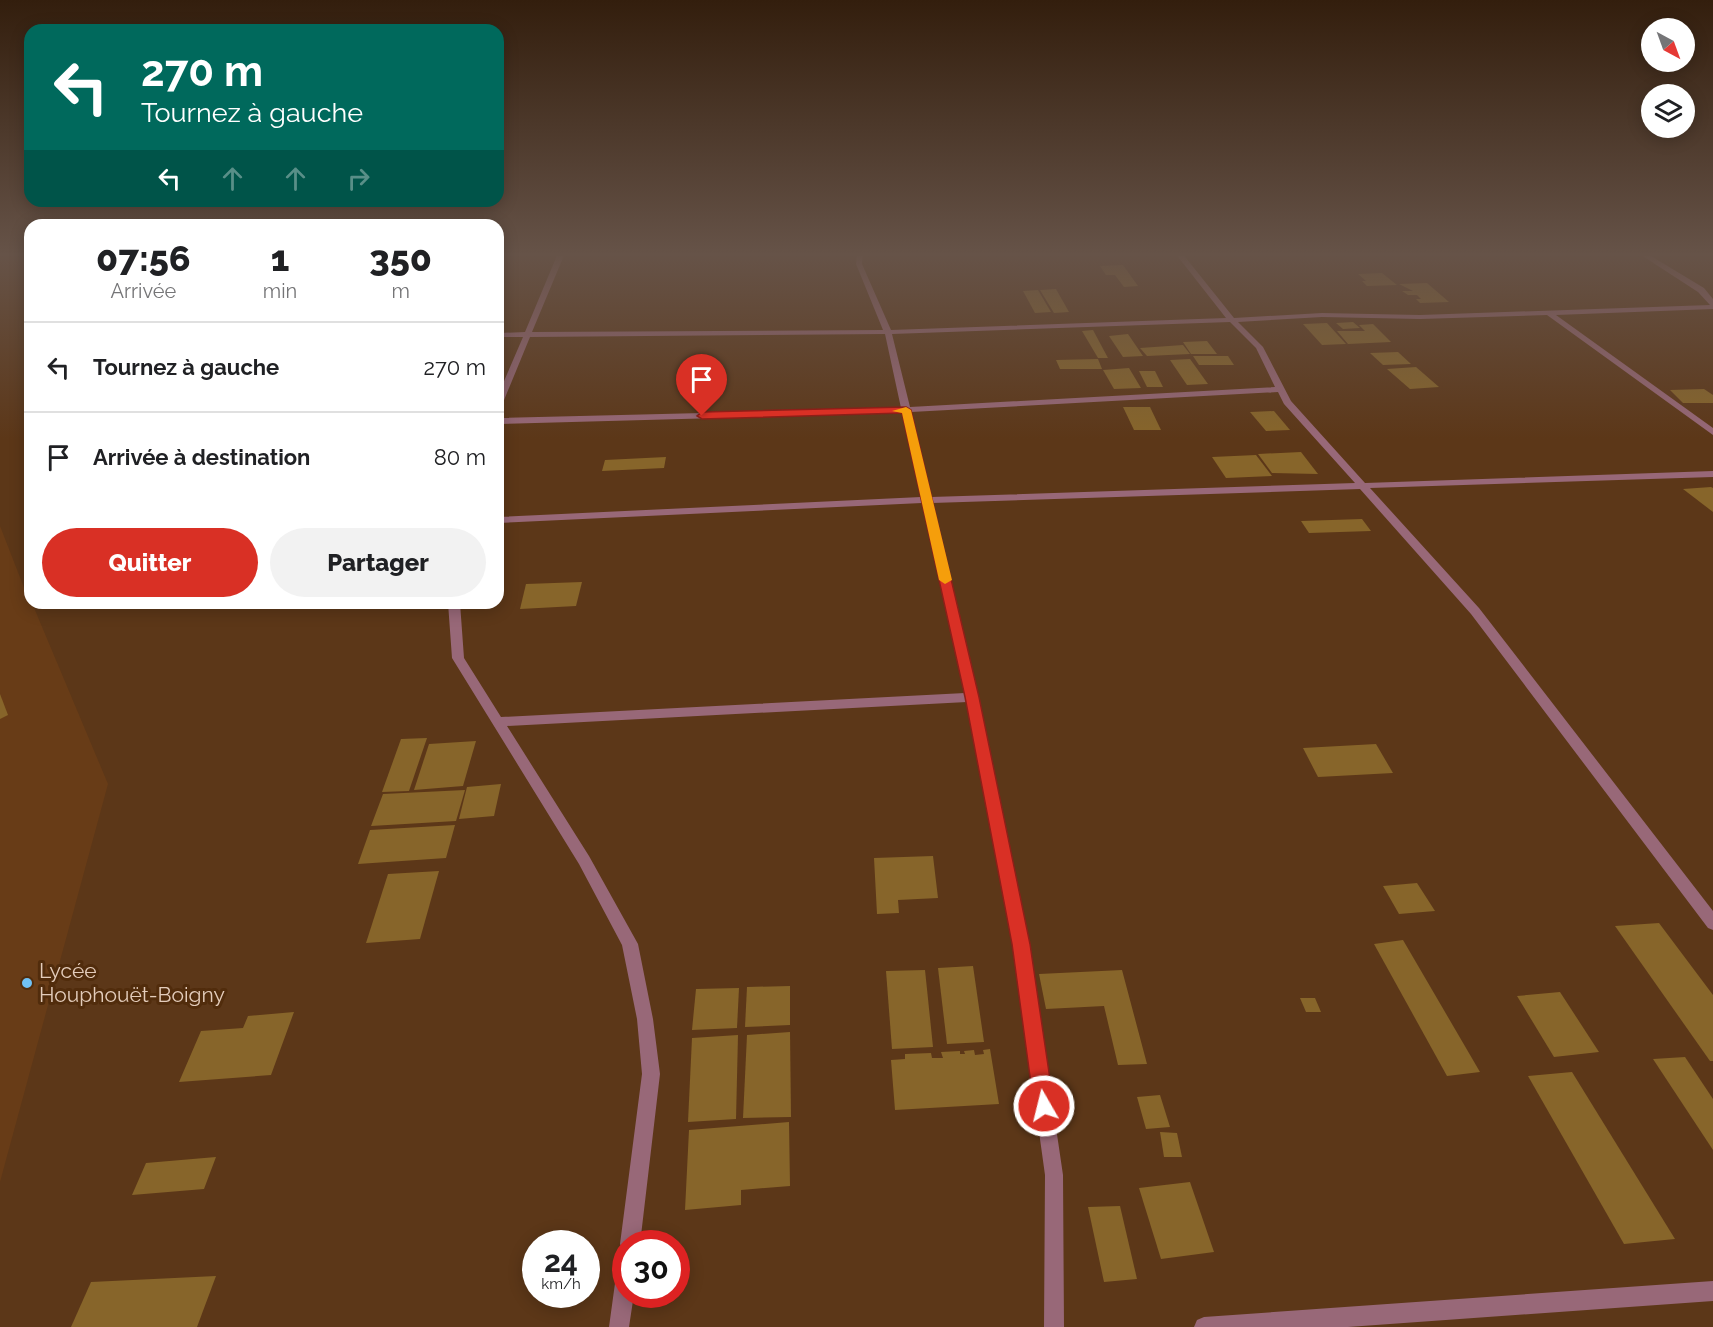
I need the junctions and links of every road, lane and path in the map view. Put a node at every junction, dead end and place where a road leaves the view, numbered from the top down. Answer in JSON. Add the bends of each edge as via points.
{"nodes":[{"id":1,"x":536,"y":315,"type":"edge"},
{"id":2,"x":881,"y":315,"type":"edge"},
{"id":3,"x":1229,"y":315,"type":"edge"},
{"id":4,"x":1473,"y":315,"type":"edge"},
{"id":5,"x":1552,"y":315,"type":"edge"},
{"id":6,"x":1233,"y":320,"type":"junction"},
{"id":7,"x":888,"y":332,"type":"junction"},
{"id":8,"x":528,"y":334,"type":"junction"},
{"id":9,"x":504,"y":335,"type":"edge"},
{"id":10,"x":1281,"y":389,"type":"junction"},
{"id":11,"x":504,"y":391,"type":"edge"},
{"id":12,"x":906,"y":410,"type":"junction"},
{"id":13,"x":504,"y":421,"type":"edge"},
{"id":14,"x":1713,"y":432,"type":"edge"},
{"id":15,"x":1713,"y":474,"type":"edge"},
{"id":16,"x":1364,"y":488,"type":"junction"},
{"id":17,"x":927,"y":500,"type":"junction"},
{"id":18,"x":504,"y":520,"type":"edge"},
{"id":19,"x":454,"y":609,"type":"edge"},
{"id":20,"x":972,"y":697,"type":"junction"},
{"id":21,"x":497,"y":722,"type":"junction"},
{"id":22,"x":1713,"y":923,"type":"edge"},
{"id":23,"x":632,"y":1230,"type":"edge"},
{"id":24,"x":1713,"y":1291,"type":"edge"},
{"id":25,"x":622,"y":1308,"type":"edge"},
{"id":26,"x":619,"y":1327,"type":"edge"},
{"id":27,"x":1054,"y":1327,"type":"edge"},
{"id":28,"x":1204,"y":1327,"type":"edge"}],
"edges":[{"from":1,"to":8,"type":"street"},
{"from":2,"to":7,"type":"street"},
{"from":3,"to":6,"type":"street"},
{"from":4,"to":6,"type":"street","via":[[1322,315]]},
{"from":5,"to":14,"type":"street"},
{"from":6,"to":7,"type":"street"},
{"from":6,"to":10,"type":"street","via":[[1259,347]]},
{"from":7,"to":8,"type":"street"},
{"from":7,"to":12,"type":"street"},
{"from":8,"to":9,"type":"street"},
{"from":8,"to":11,"type":"street"},
{"from":10,"to":12,"type":"street"},
{"from":10,"to":16,"type":"street","via":[[1287,402]]},
{"from":12,"to":13,"type":"street"},
{"from":12,"to":17,"type":"street"},
{"from":15,"to":16,"type":"street"},
{"from":16,"to":17,"type":"street"},
{"from":16,"to":22,"type":"street","via":[[1474,611]]},
{"from":17,"to":18,"type":"street"},
{"from":17,"to":20,"type":"street"},
{"from":19,"to":21,"type":"street","via":[[458,658]]},
{"from":20,"to":21,"type":"street"},
{"from":20,"to":27,"type":"street","via":[[1021,944],[1054,1175]]},
{"from":21,"to":23,"type":"street","via":[[584,860],[630,944],[651,1074]]},
{"from":24,"to":28,"type":"street"},
{"from":25,"to":26,"type":"street"}]}
